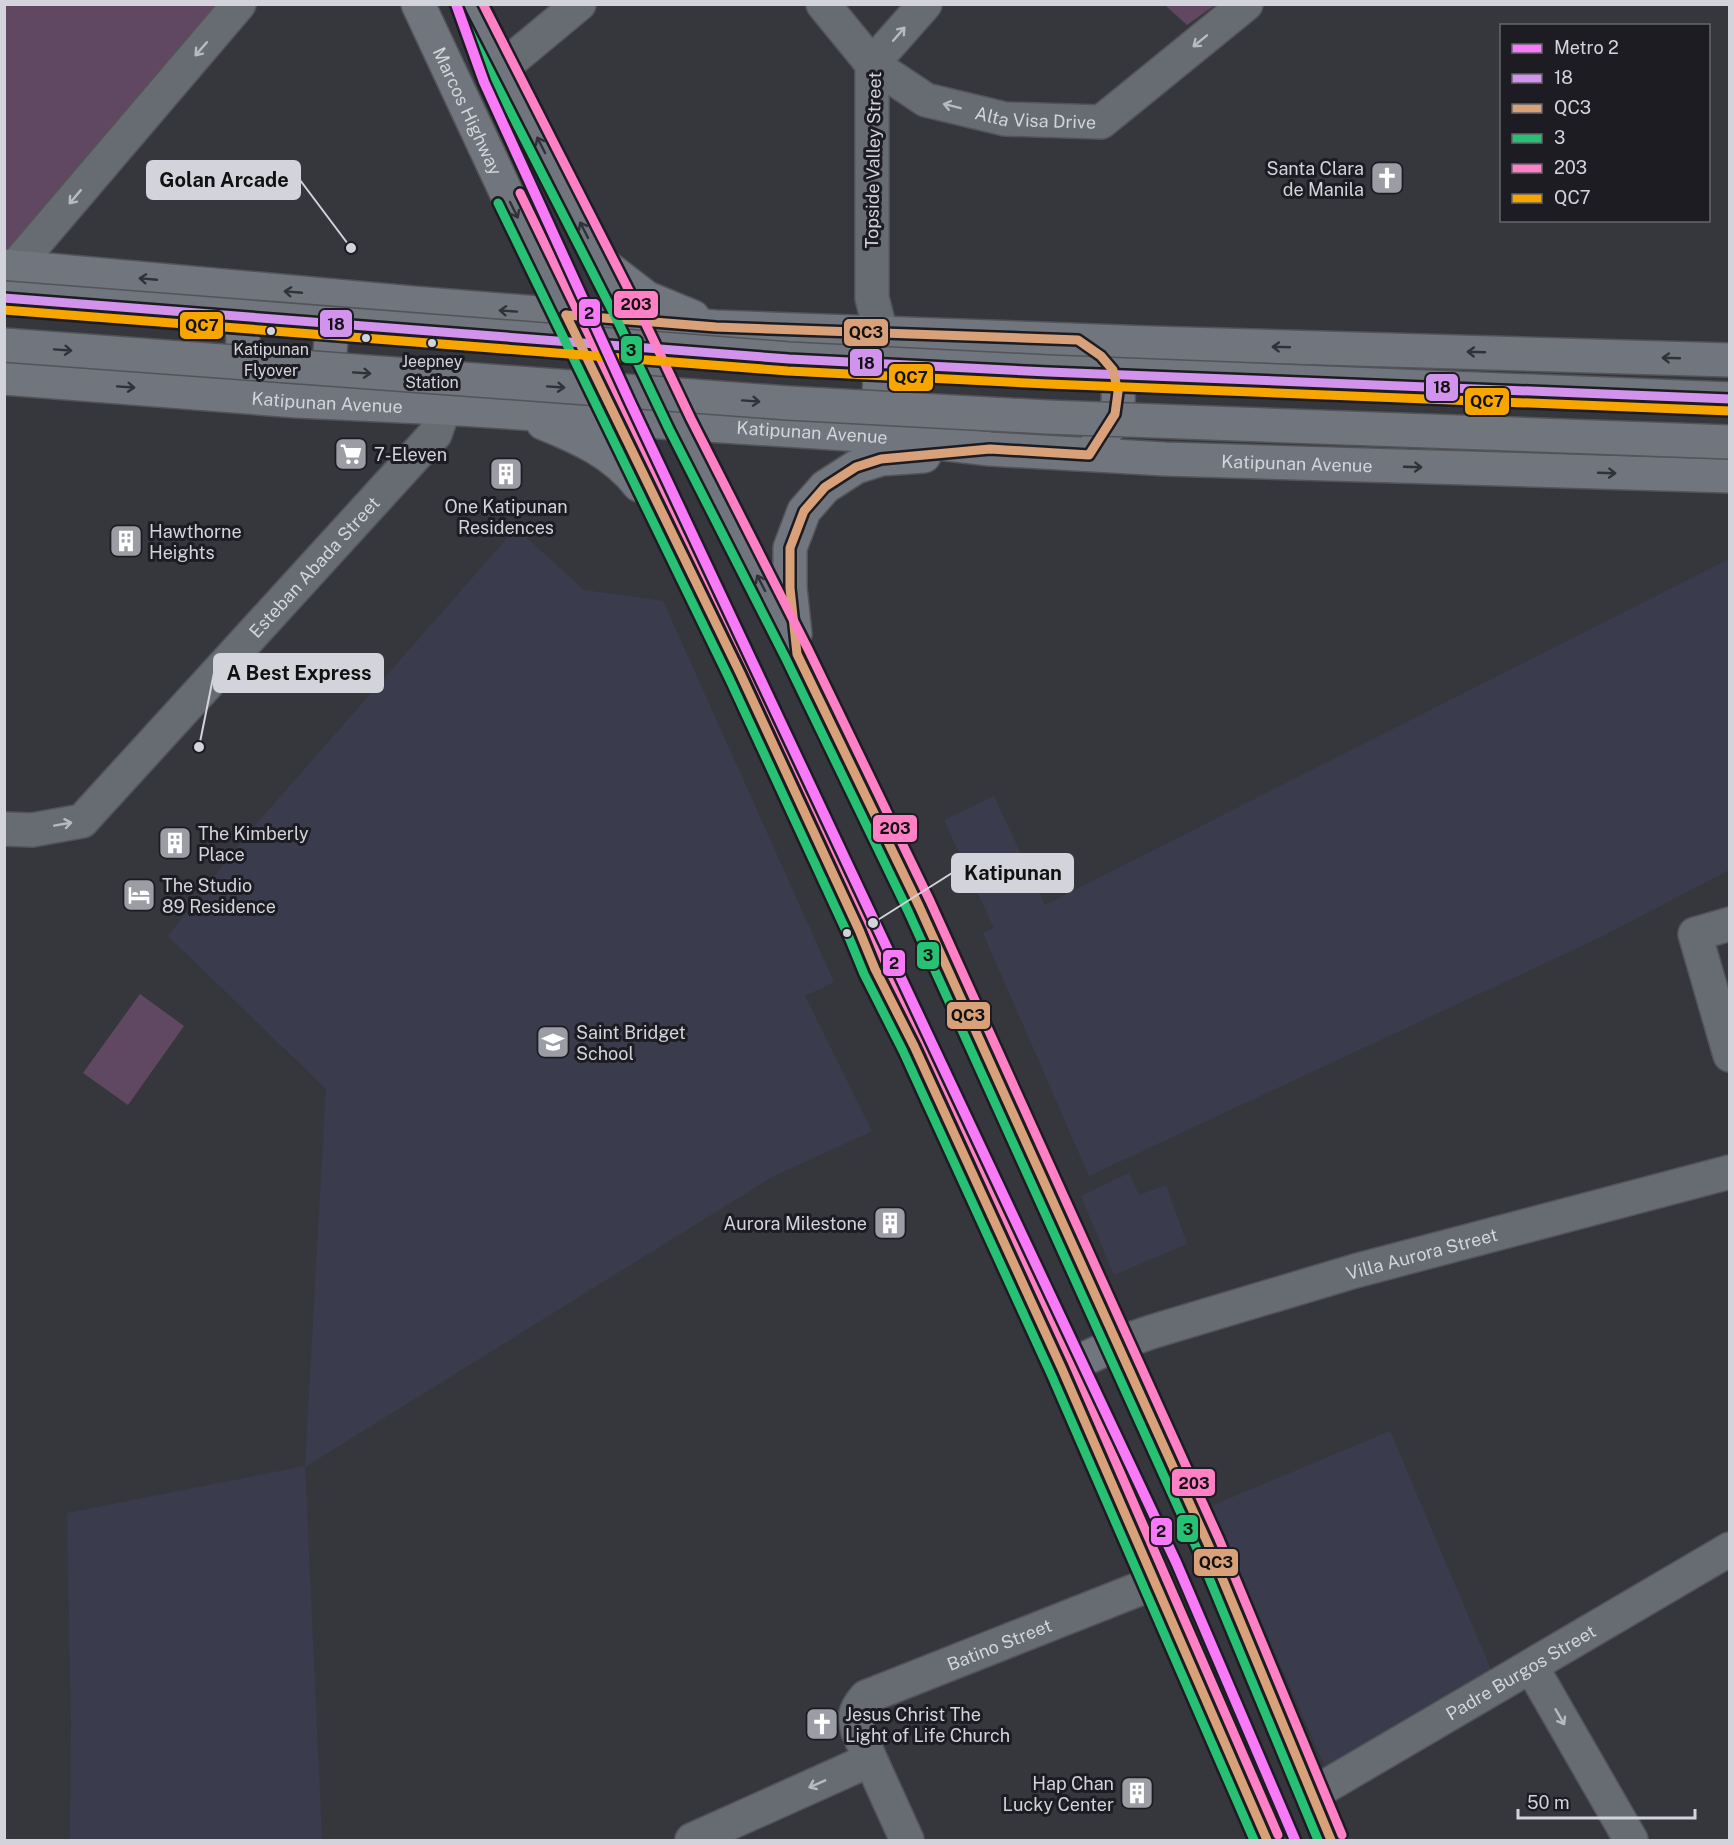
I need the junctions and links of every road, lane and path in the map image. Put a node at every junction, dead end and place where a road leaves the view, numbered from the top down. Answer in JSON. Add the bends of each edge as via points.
{"nodes":[{"id":1,"x":239,"y":4,"type":"edge"},
{"id":2,"x":418,"y":4,"type":"edge"},
{"id":3,"x":469,"y":4,"type":"edge"},
{"id":4,"x":579,"y":4,"type":"edge"},
{"id":5,"x":823,"y":4,"type":"edge"},
{"id":6,"x":925,"y":4,"type":"edge"},
{"id":7,"x":1246,"y":4,"type":"edge"},
{"id":8,"x":872,"y":64,"type":"junction"},
{"id":9,"x":502,"y":68,"type":"junction"},
{"id":10,"x":601,"y":263,"type":"junction"},
{"id":11,"x":10,"y":267,"type":"edge"},
{"id":12,"x":206,"y":284,"type":"junction"},
{"id":13,"x":334,"y":296,"type":"junction"},
{"id":14,"x":4,"y":298,"type":"edge"},
{"id":15,"x":566,"y":315,"type":"junction"},
{"id":16,"x":631,"y":321,"type":"junction"},
{"id":17,"x":716,"y":327,"type":"junction"},
{"id":18,"x":881,"y":333,"type":"junction"},
{"id":19,"x":1078,"y":340,"type":"junction"},
{"id":20,"x":1149,"y":343,"type":"junction"},
{"id":21,"x":4,"y":345,"type":"edge"},
{"id":22,"x":1730,"y":360,"type":"edge"},
{"id":23,"x":4,"y":378,"type":"edge"},
{"id":24,"x":200,"y":393,"type":"junction"},
{"id":25,"x":1730,"y":399,"type":"edge"},
{"id":26,"x":326,"y":403,"type":"junction"},
{"id":27,"x":444,"y":408,"type":"junction"},
{"id":28,"x":518,"y":414,"type":"junction"},
{"id":29,"x":616,"y":419,"type":"junction"},
{"id":30,"x":680,"y":424,"type":"junction"},
{"id":31,"x":878,"y":436,"type":"junction"},
{"id":32,"x":1730,"y":442,"type":"edge"},
{"id":33,"x":990,"y":449,"type":"junction"},
{"id":34,"x":1089,"y":455,"type":"junction"},
{"id":35,"x":1165,"y":459,"type":"junction"},
{"id":36,"x":1730,"y":476,"type":"edge"},
{"id":37,"x":664,"y":517,"type":"junction"},
{"id":38,"x":797,"y":654,"type":"junction"},
{"id":39,"x":4,"y":829,"type":"edge"},
{"id":40,"x":1730,"y":924,"type":"edge"},
{"id":41,"x":1728,"y":1048,"type":"edge"},
{"id":42,"x":1730,"y":1172,"type":"edge"},
{"id":43,"x":1117,"y":1344,"type":"junction"},
{"id":44,"x":1062,"y":1369,"type":"junction"},
{"id":45,"x":1729,"y":1551,"type":"edge"},
{"id":46,"x":1154,"y":1583,"type":"junction"},
{"id":47,"x":1531,"y":1666,"type":"junction"},
{"id":48,"x":870,"y":1760,"type":"junction"},
{"id":49,"x":1311,"y":1795,"type":"junction"},
{"id":50,"x":692,"y":1840,"type":"edge"},
{"id":51,"x":908,"y":1840,"type":"edge"},
{"id":52,"x":1267,"y":1840,"type":"edge"},
{"id":53,"x":1331,"y":1840,"type":"edge"},
{"id":54,"x":1631,"y":1840,"type":"edge"}],
"edges":[{"from":1,"to":11,"type":"street","one_way":true},
{"from":2,"to":15,"type":"main road","name":"Marcos Highway","one_way":true},
{"from":3,"to":9,"type":"main road"},
{"from":4,"to":9,"type":"street"},
{"from":5,"to":8,"type":"street","name":"Alta Visa Drive"},
{"from":8,"to":6,"type":"street","name":"Topside Valley Street","one_way":true},
{"from":7,"to":8,"type":"street","name":"Alta Visa Drive","one_way":true,"via":[[1101,122],[1005,119],[926,100]]},
{"from":8,"to":18,"type":"street","name":"Topside Valley Street","via":[[872,298]]},
{"from":10,"to":9,"type":"main road","one_way":true},
{"from":10,"to":16,"type":"main road"},
{"from":10,"to":17,"type":"main road","via":[[647,298]]},
{"from":12,"to":11,"type":"main road","one_way":true},
{"from":13,"to":12,"type":"main road","one_way":true},
{"from":12,"to":24,"type":"main road","via":[[228,298],[238,314],[244,337],[236,370],[225,383]]},
{"from":15,"to":13,"type":"main road","one_way":true},
{"from":13,"to":26,"type":"main road"},
{"from":14,"to":25,"type":"main road","bridge":true,"via":[[812,360]]},
{"from":15,"to":16,"type":"main road"},
{"from":15,"to":29,"type":"main road","name":"Marcos Highway"},
{"from":16,"to":17,"type":"main road"},
{"from":16,"to":30,"type":"main road"},
{"from":17,"to":18,"type":"main road"},
{"from":18,"to":19,"type":"main road"},
{"from":18,"to":31,"type":"main road"},
{"from":19,"to":20,"type":"main road"},
{"from":19,"to":34,"type":"main road","via":[[1113,370],[1118,392],[1115,414]]},
{"from":22,"to":20,"type":"main road","one_way":true},
{"from":20,"to":35,"type":"main road","via":[[1137,378],[1138,414],[1142,432]]},
{"from":21,"to":32,"type":"main road","name":"Katipunan Avenue","one_way":true,"bridge":true,"via":[[788,404]]},
{"from":23,"to":24,"type":"main road","name":"Katipunan Avenue","one_way":true},
{"from":24,"to":26,"type":"main road","name":"Katipunan Avenue"},
{"from":26,"to":27,"type":"main road","name":"Katipunan Avenue"},
{"from":27,"to":28,"type":"main road","name":"Katipunan Avenue"},
{"from":39,"to":27,"type":"street","name":"Esteban Abada Street","one_way":true,"via":[[32,830],[82,821],[435,434]]},
{"from":28,"to":29,"type":"main road","name":"Katipunan Avenue"},
{"from":28,"to":37,"type":"main road","via":[[598,447],[633,478]]},
{"from":29,"to":30,"type":"main road","name":"Katipunan Avenue"},
{"from":29,"to":37,"type":"main road","name":"Marcos Highway"},
{"from":30,"to":31,"type":"main road","name":"Katipunan Avenue"},
{"from":38,"to":30,"type":"main road","one_way":true},
{"from":31,"to":33,"type":"main road","name":"Katipunan Avenue"},
{"from":33,"to":34,"type":"main road","name":"Katipunan Avenue"},
{"from":33,"to":38,"type":"main road","via":[[881,459],[856,467],[825,487],[804,511],[790,548]]},
{"from":34,"to":35,"type":"main road","name":"Katipunan Avenue"},
{"from":35,"to":36,"type":"main road","name":"Katipunan Avenue","one_way":true},
{"from":37,"to":44,"type":"main road","via":[[924,1066]]},
{"from":38,"to":43,"type":"main road","via":[[919,906]]},
{"from":40,"to":41,"type":"street","via":[[1695,934]]},
{"from":42,"to":43,"type":"street","name":"Villa Aurora Street","via":[[1366,1268]]},
{"from":43,"to":44,"type":"main road"},
{"from":43,"to":49,"type":"main road","via":[[1208,1544]]},
{"from":44,"to":46,"type":"main road"},
{"from":45,"to":47,"type":"street","name":"Padre Burgos Street"},
{"from":46,"to":48,"type":"street","name":"Batino Street","via":[[866,1698],[854,1717]]},
{"from":46,"to":52,"type":"main road"},
{"from":47,"to":49,"type":"street","name":"Padre Burgos Street"},
{"from":47,"to":54,"type":"street","one_way":true},
{"from":48,"to":50,"type":"street","one_way":true},
{"from":48,"to":51,"type":"street"},
{"from":49,"to":53,"type":"main road"}]}
